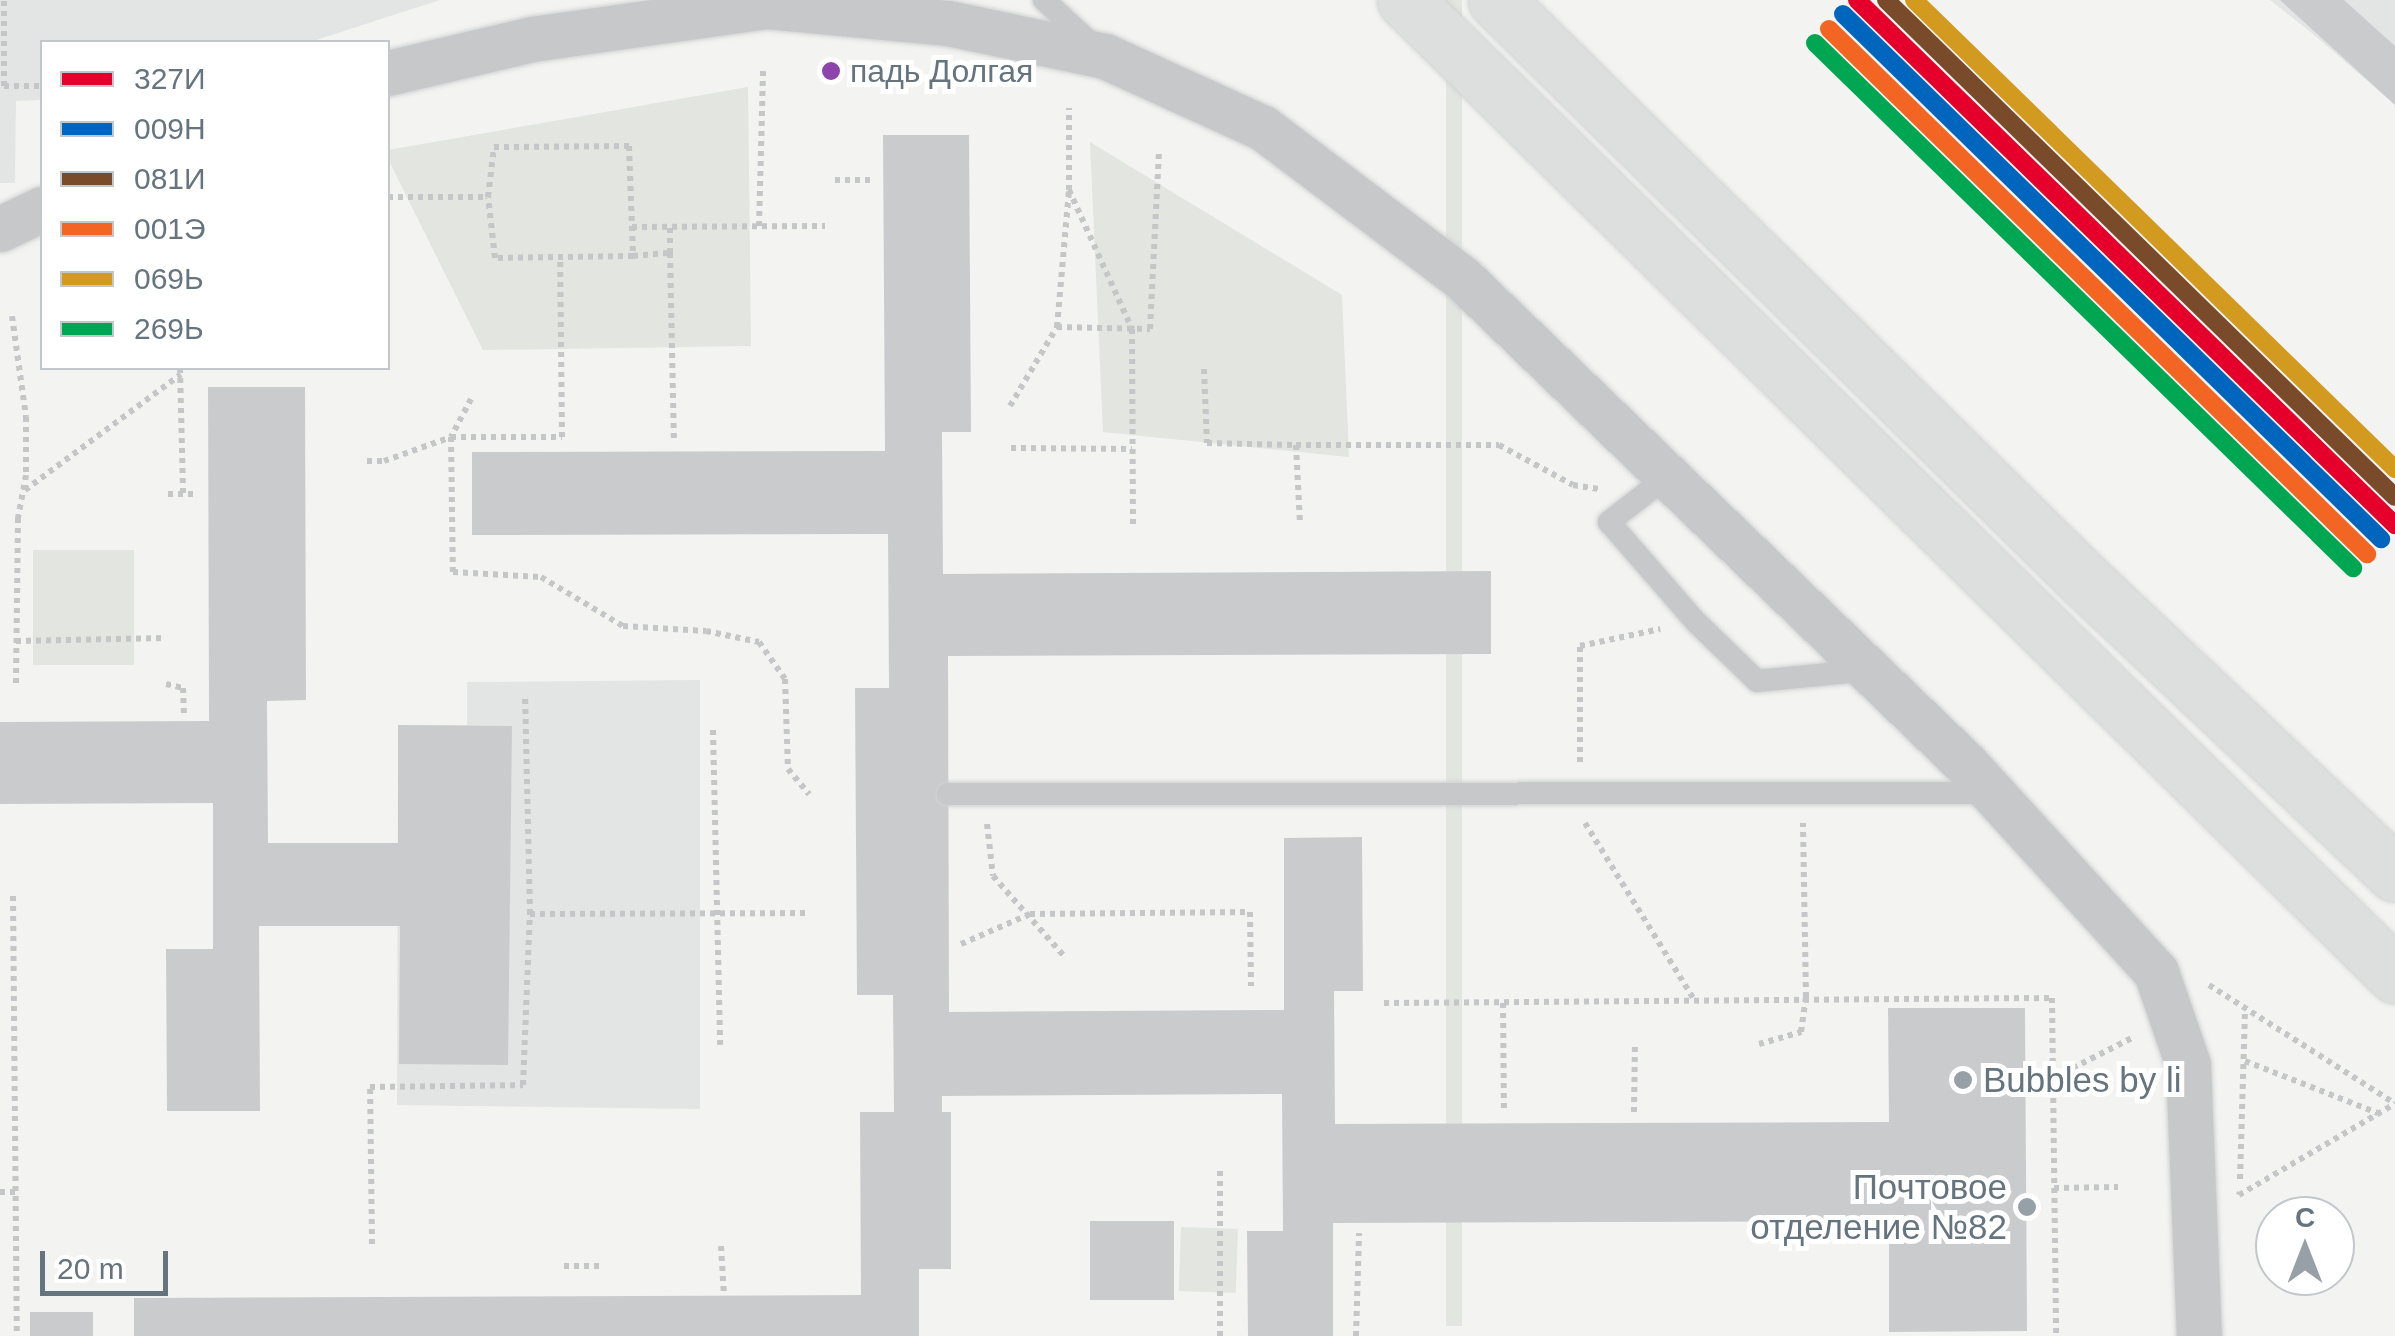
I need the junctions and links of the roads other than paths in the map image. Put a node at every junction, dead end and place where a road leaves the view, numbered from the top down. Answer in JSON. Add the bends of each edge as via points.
{"nodes":[{"id":1,"x":1044,"y":0,"type":"edge"},
{"id":2,"x":1405,"y":0,"type":"edge"},
{"id":3,"x":1496,"y":0,"type":"edge"},
{"id":4,"x":1105,"y":56,"type":"junction"},
{"id":5,"x":390,"y":73,"type":"edge"},
{"id":6,"x":40,"y":209,"type":"edge"},
{"id":7,"x":0,"y":229,"type":"edge"},
{"id":8,"x":1668,"y":476,"type":"junction"},
{"id":9,"x":1869,"y":670,"type":"junction"},
{"id":10,"x":1990,"y":793,"type":"junction"},
{"id":11,"x":948,"y":794,"type":"dead end"},
{"id":12,"x":2395,"y":874,"type":"edge"},
{"id":13,"x":2395,"y":975,"type":"edge"},
{"id":14,"x":2199,"y":1336,"type":"edge"}],
"edges":[{"from":1,"to":4,"type":"lane"},
{"from":2,"to":13,"type":"main road"},
{"from":3,"to":12,"type":"main road","via":[[2064,560]]},
{"from":4,"to":5,"type":"street","via":[[948,23],[767,6],[532,39]]},
{"from":4,"to":8,"type":"street","via":[[1263,128],[1462,278]]},
{"from":6,"to":7,"type":"street"},
{"from":8,"to":9,"type":"street"},
{"from":8,"to":9,"type":"lane","via":[[1609,522],[1696,622],[1758,681]]},
{"from":9,"to":10,"type":"street"},
{"from":10,"to":11,"type":"lane"},
{"from":10,"to":14,"type":"street","via":[[2156,972],[2188,1066]]}]}
